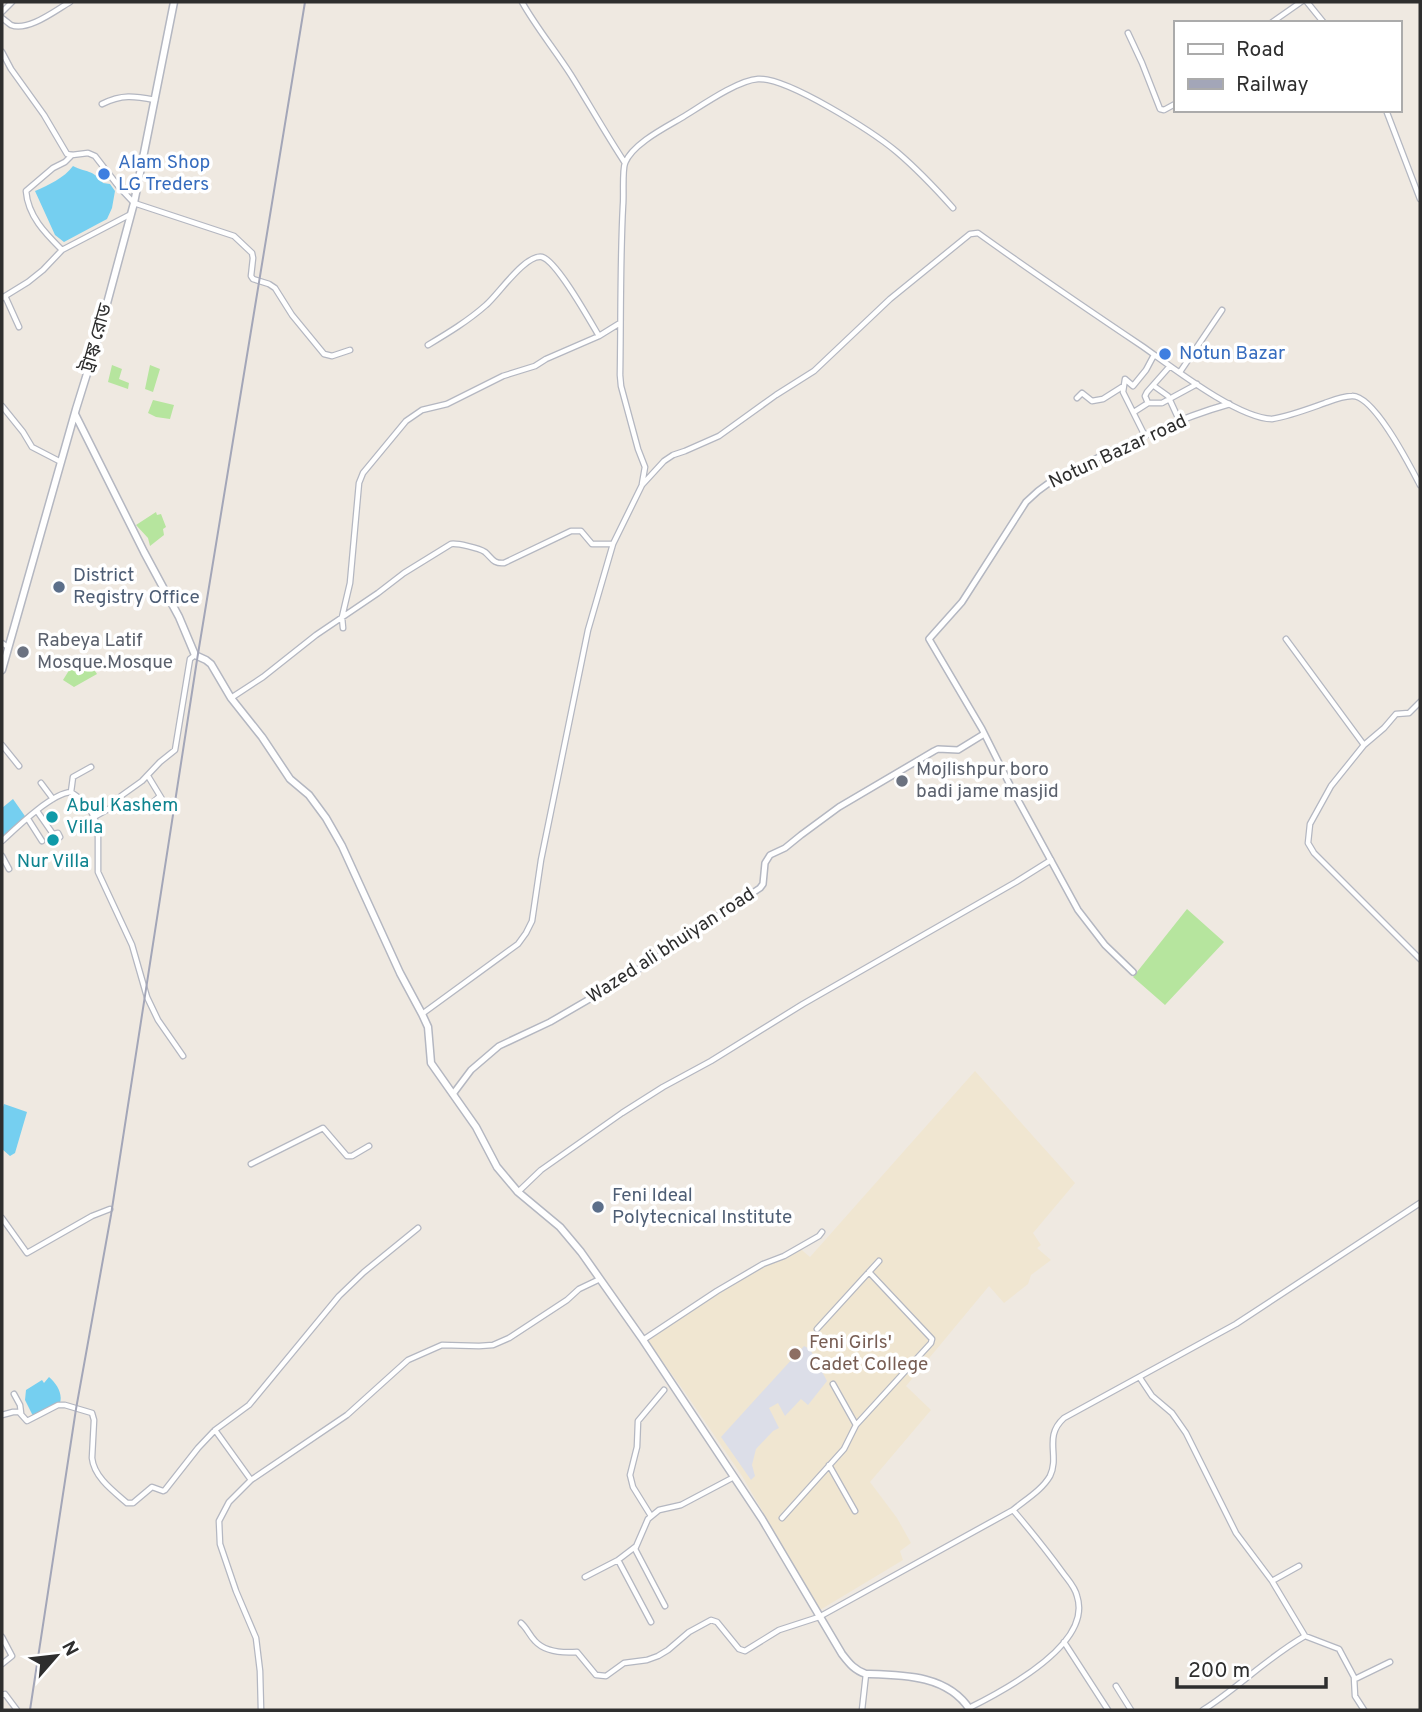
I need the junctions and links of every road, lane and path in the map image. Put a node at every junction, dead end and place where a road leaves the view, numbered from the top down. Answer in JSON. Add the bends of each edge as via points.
{"nodes":[{"id":1,"x":12,"y":2,"type":"edge"},
{"id":2,"x":70,"y":2,"type":"edge"},
{"id":3,"x":174,"y":2,"type":"edge"},
{"id":4,"x":522,"y":2,"type":"edge"},
{"id":5,"x":1299,"y":2,"type":"edge"},
{"id":6,"x":1307,"y":2,"type":"edge"},
{"id":7,"x":2,"y":12,"type":"edge"},
{"id":8,"x":2,"y":18,"type":"edge"},
{"id":9,"x":1274,"y":21,"type":"edge"},
{"id":10,"x":1322,"y":21,"type":"edge"},
{"id":11,"x":1128,"y":33,"type":"dead end"},
{"id":12,"x":2,"y":52,"type":"edge"},
{"id":13,"x":155,"y":100,"type":"junction"},
{"id":14,"x":102,"y":104,"type":"dead end"},
{"id":15,"x":1174,"y":105,"type":"edge"},
{"id":16,"x":1387,"y":112,"type":"edge"},
{"id":17,"x":72,"y":155,"type":"junction"},
{"id":18,"x":625,"y":163,"type":"junction"},
{"id":19,"x":1420,"y":199,"type":"edge"},
{"id":20,"x":134,"y":203,"type":"junction"},
{"id":21,"x":953,"y":208,"type":"dead end"},
{"id":22,"x":131,"y":214,"type":"junction"},
{"id":23,"x":62,"y":250,"type":"junction"},
{"id":24,"x":3,"y":297,"type":"edge"},
{"id":25,"x":1222,"y":310,"type":"dead end"},
{"id":26,"x":621,"y":323,"type":"junction"},
{"id":27,"x":19,"y":327,"type":"dead end"},
{"id":28,"x":599,"y":336,"type":"junction"},
{"id":29,"x":428,"y":345,"type":"dead end"},
{"id":30,"x":350,"y":350,"type":"dead end"},
{"id":31,"x":1154,"y":355,"type":"junction"},
{"id":32,"x":1170,"y":366,"type":"junction"},
{"id":33,"x":1180,"y":372,"type":"junction"},
{"id":34,"x":1198,"y":384,"type":"junction"},
{"id":35,"x":1154,"y":386,"type":"junction"},
{"id":36,"x":1123,"y":387,"type":"junction"},
{"id":37,"x":1077,"y":398,"type":"dead end"},
{"id":38,"x":1170,"y":399,"type":"junction"},
{"id":39,"x":1148,"y":403,"type":"junction"},
{"id":40,"x":1229,"y":404,"type":"junction"},
{"id":41,"x":3,"y":409,"type":"edge"},
{"id":42,"x":1133,"y":412,"type":"junction"},
{"id":43,"x":75,"y":414,"type":"junction"},
{"id":44,"x":1180,"y":422,"type":"junction"},
{"id":45,"x":1145,"y":436,"type":"junction"},
{"id":46,"x":61,"y":461,"type":"junction"},
{"id":47,"x":642,"y":485,"type":"junction"},
{"id":48,"x":1420,"y":485,"type":"edge"},
{"id":49,"x":613,"y":544,"type":"junction"},
{"id":50,"x":342,"y":617,"type":"junction"},
{"id":51,"x":343,"y":628,"type":"dead end"},
{"id":52,"x":1286,"y":639,"type":"dead end"},
{"id":53,"x":5,"y":645,"type":"edge"},
{"id":54,"x":194,"y":655,"type":"junction"},
{"id":55,"x":2,"y":670,"type":"edge"},
{"id":56,"x":231,"y":698,"type":"junction"},
{"id":57,"x":1420,"y":702,"type":"edge"},
{"id":58,"x":984,"y":734,"type":"junction"},
{"id":59,"x":2,"y":745,"type":"edge"},
{"id":60,"x":1364,"y":745,"type":"junction"},
{"id":61,"x":19,"y":766,"type":"dead end"},
{"id":62,"x":91,"y":767,"type":"dead end"},
{"id":63,"x":148,"y":776,"type":"junction"},
{"id":64,"x":41,"y":783,"type":"dead end"},
{"id":65,"x":60,"y":786,"type":"dead end"},
{"id":66,"x":71,"y":792,"type":"junction"},
{"id":67,"x":62,"y":794,"type":"junction"},
{"id":68,"x":160,"y":796,"type":"junction"},
{"id":69,"x":36,"y":800,"type":"dead end"},
{"id":70,"x":53,"y":800,"type":"junction"},
{"id":71,"x":151,"y":804,"type":"dead end"},
{"id":72,"x":40,"y":809,"type":"junction"},
{"id":73,"x":168,"y":809,"type":"dead end"},
{"id":74,"x":94,"y":817,"type":"junction"},
{"id":75,"x":28,"y":819,"type":"junction"},
{"id":76,"x":60,"y":837,"type":"dead end"},
{"id":77,"x":2,"y":841,"type":"edge"},
{"id":78,"x":42,"y":841,"type":"dead end"},
{"id":79,"x":2,"y":856,"type":"edge"},
{"id":80,"x":1051,"y":860,"type":"junction"},
{"id":81,"x":9,"y":869,"type":"dead end"},
{"id":82,"x":1420,"y":959,"type":"edge"},
{"id":83,"x":1133,"y":972,"type":"dead end"},
{"id":84,"x":422,"y":1014,"type":"junction"},
{"id":85,"x":183,"y":1056,"type":"dead end"},
{"id":86,"x":453,"y":1094,"type":"junction"},
{"id":87,"x":369,"y":1146,"type":"dead end"},
{"id":88,"x":251,"y":1164,"type":"dead end"},
{"id":89,"x":518,"y":1192,"type":"junction"},
{"id":90,"x":1420,"y":1203,"type":"edge"},
{"id":91,"x":110,"y":1209,"type":"dead end"},
{"id":92,"x":2,"y":1218,"type":"edge"},
{"id":93,"x":418,"y":1228,"type":"dead end"},
{"id":94,"x":822,"y":1232,"type":"dead end"},
{"id":95,"x":879,"y":1261,"type":"dead end"},
{"id":96,"x":869,"y":1272,"type":"junction"},
{"id":97,"x":600,"y":1279,"type":"junction"},
{"id":98,"x":817,"y":1329,"type":"dead end"},
{"id":99,"x":643,"y":1340,"type":"junction"},
{"id":100,"x":1140,"y":1378,"type":"junction"},
{"id":101,"x":833,"y":1384,"type":"dead end"},
{"id":102,"x":664,"y":1390,"type":"dead end"},
{"id":103,"x":14,"y":1394,"type":"dead end"},
{"id":104,"x":21,"y":1414,"type":"junction"},
{"id":105,"x":2,"y":1415,"type":"edge"},
{"id":106,"x":856,"y":1425,"type":"junction"},
{"id":107,"x":215,"y":1430,"type":"junction"},
{"id":108,"x":830,"y":1465,"type":"junction"},
{"id":109,"x":734,"y":1477,"type":"junction"},
{"id":110,"x":251,"y":1480,"type":"junction"},
{"id":111,"x":1013,"y":1510,"type":"junction"},
{"id":112,"x":855,"y":1511,"type":"dead end"},
{"id":113,"x":651,"y":1516,"type":"junction"},
{"id":114,"x":782,"y":1518,"type":"dead end"},
{"id":115,"x":635,"y":1547,"type":"junction"},
{"id":116,"x":618,"y":1560,"type":"junction"},
{"id":117,"x":1299,"y":1566,"type":"dead end"},
{"id":118,"x":585,"y":1577,"type":"dead end"},
{"id":119,"x":1272,"y":1581,"type":"junction"},
{"id":120,"x":665,"y":1606,"type":"dead end"},
{"id":121,"x":819,"y":1617,"type":"junction"},
{"id":122,"x":651,"y":1622,"type":"dead end"},
{"id":123,"x":521,"y":1623,"type":"dead end"},
{"id":124,"x":1305,"y":1636,"type":"junction"},
{"id":125,"x":2,"y":1637,"type":"edge"},
{"id":126,"x":1064,"y":1642,"type":"junction"},
{"id":127,"x":1390,"y":1662,"type":"dead end"},
{"id":128,"x":2,"y":1664,"type":"edge"},
{"id":129,"x":866,"y":1674,"type":"junction"},
{"id":130,"x":1355,"y":1679,"type":"junction"},
{"id":131,"x":1116,"y":1686,"type":"dead end"},
{"id":132,"x":2,"y":1695,"type":"edge"},
{"id":133,"x":969,"y":1709,"type":"edge"},
{"id":134,"x":17,"y":1710,"type":"edge"},
{"id":135,"x":261,"y":1710,"type":"edge"},
{"id":136,"x":862,"y":1710,"type":"edge"},
{"id":137,"x":1108,"y":1710,"type":"edge"},
{"id":138,"x":1131,"y":1710,"type":"edge"},
{"id":139,"x":1203,"y":1710,"type":"edge"},
{"id":140,"x":1364,"y":1710,"type":"edge"}],
"edges":[{"from":1,"to":7,"type":"street"},
{"from":2,"to":8,"type":"street","via":[[22,27]]},
{"from":3,"to":13,"type":"main road","name":"ট্রাঙ্ক রোড"},
{"from":4,"to":18,"type":"street"},
{"from":5,"to":9,"type":"street"},
{"from":6,"to":10,"type":"street"},
{"from":11,"to":15,"type":"street","via":[[1160,109]]},
{"from":12,"to":17,"type":"street","via":[[64,151]]},
{"from":13,"to":14,"type":"street","via":[[116,97]]},
{"from":13,"to":20,"type":"main road","name":"ট্রাঙ্ক রোড"},
{"from":16,"to":19,"type":"street"},
{"from":17,"to":20,"type":"street","via":[[95,156]]},
{"from":17,"to":23,"type":"street","via":[[26,191],[27,203],[42,230]]},
{"from":18,"to":21,"type":"street","via":[[653,135],[722,94],[748,80],[768,80],[796,89],[854,122],[896,152]]},
{"from":18,"to":26,"type":"street"},
{"from":20,"to":22,"type":"main road","name":"ট্রাঙ্ক রোড"},
{"from":20,"to":30,"type":"street","via":[[234,236],[252,253],[253,279],[275,288],[324,355]]},
{"from":22,"to":23,"type":"street"},
{"from":22,"to":43,"type":"main road","name":"ট্রাঙ্ক রোড"},
{"from":23,"to":24,"type":"street","via":[[28,282]]},
{"from":24,"to":27,"type":"street"},
{"from":25,"to":33,"type":"street"},
{"from":26,"to":28,"type":"street"},
{"from":26,"to":47,"type":"street","via":[[620,375],[645,467]]},
{"from":28,"to":29,"type":"street","via":[[557,270],[538,257],[523,265],[478,312]]},
{"from":28,"to":50,"type":"street","via":[[447,404],[422,410],[406,421],[359,483],[350,583]]},
{"from":31,"to":32,"type":"street"},
{"from":31,"to":36,"type":"street","via":[[1133,386],[1125,380]]},
{"from":31,"to":47,"type":"street","via":[[978,233],[970,234],[890,299],[814,371],[719,436],[673,455]]},
{"from":32,"to":33,"type":"street"},
{"from":32,"to":35,"type":"street"},
{"from":33,"to":34,"type":"street"},
{"from":34,"to":38,"type":"street"},
{"from":34,"to":40,"type":"street"},
{"from":35,"to":38,"type":"street"},
{"from":35,"to":39,"type":"street","via":[[1146,394]]},
{"from":36,"to":37,"type":"street","via":[[1099,400],[1092,401],[1082,393]]},
{"from":36,"to":42,"type":"street"},
{"from":38,"to":39,"type":"street"},
{"from":38,"to":44,"type":"street"},
{"from":39,"to":42,"type":"street"},
{"from":40,"to":44,"type":"street","name":"Notun Bazar road"},
{"from":40,"to":48,"type":"street","via":[[1272,419],[1353,395],[1365,400]]},
{"from":41,"to":46,"type":"street","via":[[32,447]]},
{"from":42,"to":45,"type":"street"},
{"from":43,"to":46,"type":"main road","name":"ট্রাঙ্ক রোড"},
{"from":43,"to":54,"type":"main road"},
{"from":44,"to":45,"type":"street","name":"Notun Bazar road"},
{"from":45,"to":58,"type":"street","name":"Notun Bazar road","via":[[1053,480],[1032,496],[962,603],[930,637]]},
{"from":46,"to":53,"type":"main road","name":"ট্রাঙ্ক রোড"},
{"from":47,"to":49,"type":"street"},
{"from":49,"to":50,"type":"street","via":[[592,544],[581,531],[571,531],[498,564],[482,550],[451,544]]},
{"from":49,"to":84,"type":"street","via":[[588,630],[532,921],[518,944]]},
{"from":50,"to":51,"type":"street"},
{"from":50,"to":56,"type":"street"},
{"from":52,"to":60,"type":"street"},
{"from":53,"to":55,"type":"main road","name":"ট্রাঙ্ক রোড"},
{"from":54,"to":56,"type":"main road","via":[[211,664]]},
{"from":54,"to":63,"type":"street","via":[[175,750]]},
{"from":56,"to":84,"type":"main road","via":[[290,779],[326,818]]},
{"from":57,"to":60,"type":"street","via":[[1409,713],[1396,714]]},
{"from":58,"to":80,"type":"street","name":"Notun Bazar road"},
{"from":58,"to":86,"type":"street","name":"Wazed ali bhuiyan road","via":[[958,750],[934,751],[839,807],[770,855],[760,888],[597,995],[499,1046],[471,1070]]},
{"from":59,"to":61,"type":"street"},
{"from":60,"to":82,"type":"street","via":[[1312,818],[1308,843]]},
{"from":62,"to":66,"type":"street","via":[[72,778]]},
{"from":63,"to":68,"type":"street"},
{"from":63,"to":74,"type":"street"},
{"from":64,"to":70,"type":"street"},
{"from":65,"to":67,"type":"street"},
{"from":66,"to":67,"type":"street"},
{"from":66,"to":74,"type":"street"},
{"from":67,"to":70,"type":"street"},
{"from":68,"to":71,"type":"street"},
{"from":68,"to":73,"type":"street"},
{"from":69,"to":72,"type":"street"},
{"from":70,"to":72,"type":"street"},
{"from":72,"to":75,"type":"street"},
{"from":72,"to":76,"type":"street","via":[[53,834]]},
{"from":74,"to":85,"type":"street","via":[[98,872],[132,945],[148,999]]},
{"from":75,"to":77,"type":"street"},
{"from":75,"to":78,"type":"street"},
{"from":79,"to":81,"type":"street"},
{"from":80,"to":83,"type":"street","name":"Notun Bazar road","via":[[1090,928]]},
{"from":80,"to":89,"type":"street","via":[[663,1087],[541,1170]]},
{"from":84,"to":86,"type":"main road","via":[[428,1027],[431,1063]]},
{"from":86,"to":89,"type":"main road","via":[[497,1167]]},
{"from":87,"to":88,"type":"street","via":[[348,1156],[323,1128]]},
{"from":89,"to":97,"type":"main road","via":[[560,1227]]},
{"from":90,"to":100,"type":"street","via":[[1236,1324]]},
{"from":91,"to":92,"type":"street","via":[[27,1253]]},
{"from":93,"to":107,"type":"street","via":[[364,1272],[249,1405]]},
{"from":94,"to":99,"type":"street","via":[[717,1291]]},
{"from":95,"to":96,"type":"street"},
{"from":96,"to":98,"type":"street"},
{"from":96,"to":106,"type":"street","via":[[932,1339]]},
{"from":97,"to":99,"type":"main road"},
{"from":97,"to":110,"type":"street","via":[[493,1345],[442,1345],[408,1360],[339,1420]]},
{"from":99,"to":109,"type":"main road"},
{"from":100,"to":111,"type":"street","via":[[1058,1424],[1052,1439],[1051,1473],[1039,1490]]},
{"from":100,"to":119,"type":"street","via":[[1186,1433],[1236,1532]]},
{"from":101,"to":106,"type":"street"},
{"from":102,"to":113,"type":"street","via":[[638,1421],[630,1475]]},
{"from":103,"to":104,"type":"street"},
{"from":104,"to":105,"type":"street"},
{"from":104,"to":107,"type":"street","via":[[31,1420],[58,1405],[92,1413],[95,1470],[130,1504],[152,1487],[165,1490]]},
{"from":106,"to":108,"type":"street"},
{"from":107,"to":110,"type":"street"},
{"from":108,"to":112,"type":"street"},
{"from":108,"to":114,"type":"street"},
{"from":109,"to":113,"type":"street"},
{"from":109,"to":121,"type":"main road"},
{"from":110,"to":135,"type":"street","via":[[229,1502],[219,1531],[236,1591],[257,1638]]},
{"from":111,"to":121,"type":"street"},
{"from":111,"to":126,"type":"street","via":[[1076,1592],[1077,1623]]},
{"from":113,"to":115,"type":"street"},
{"from":115,"to":116,"type":"street"},
{"from":115,"to":120,"type":"street"},
{"from":116,"to":118,"type":"street"},
{"from":116,"to":122,"type":"street"},
{"from":117,"to":119,"type":"street"},
{"from":119,"to":124,"type":"street"},
{"from":121,"to":123,"type":"street","via":[[779,1630],[745,1651],[717,1622],[707,1621],[658,1656],[624,1663],[606,1676],[596,1675],[577,1652],[544,1648]]},
{"from":121,"to":129,"type":"main road","via":[[852,1667]]},
{"from":124,"to":130,"type":"street","via":[[1339,1649]]},
{"from":124,"to":139,"type":"street"},
{"from":125,"to":128,"type":"street","via":[[12,1656]]},
{"from":126,"to":133,"type":"street","via":[[1027,1676]]},
{"from":126,"to":137,"type":"street"},
{"from":127,"to":130,"type":"street"},
{"from":129,"to":133,"type":"main road","via":[[931,1681],[957,1695]]},
{"from":129,"to":136,"type":"street"},
{"from":130,"to":140,"type":"street","via":[[1354,1693]]},
{"from":131,"to":138,"type":"street"},
{"from":132,"to":134,"type":"street"}]}
